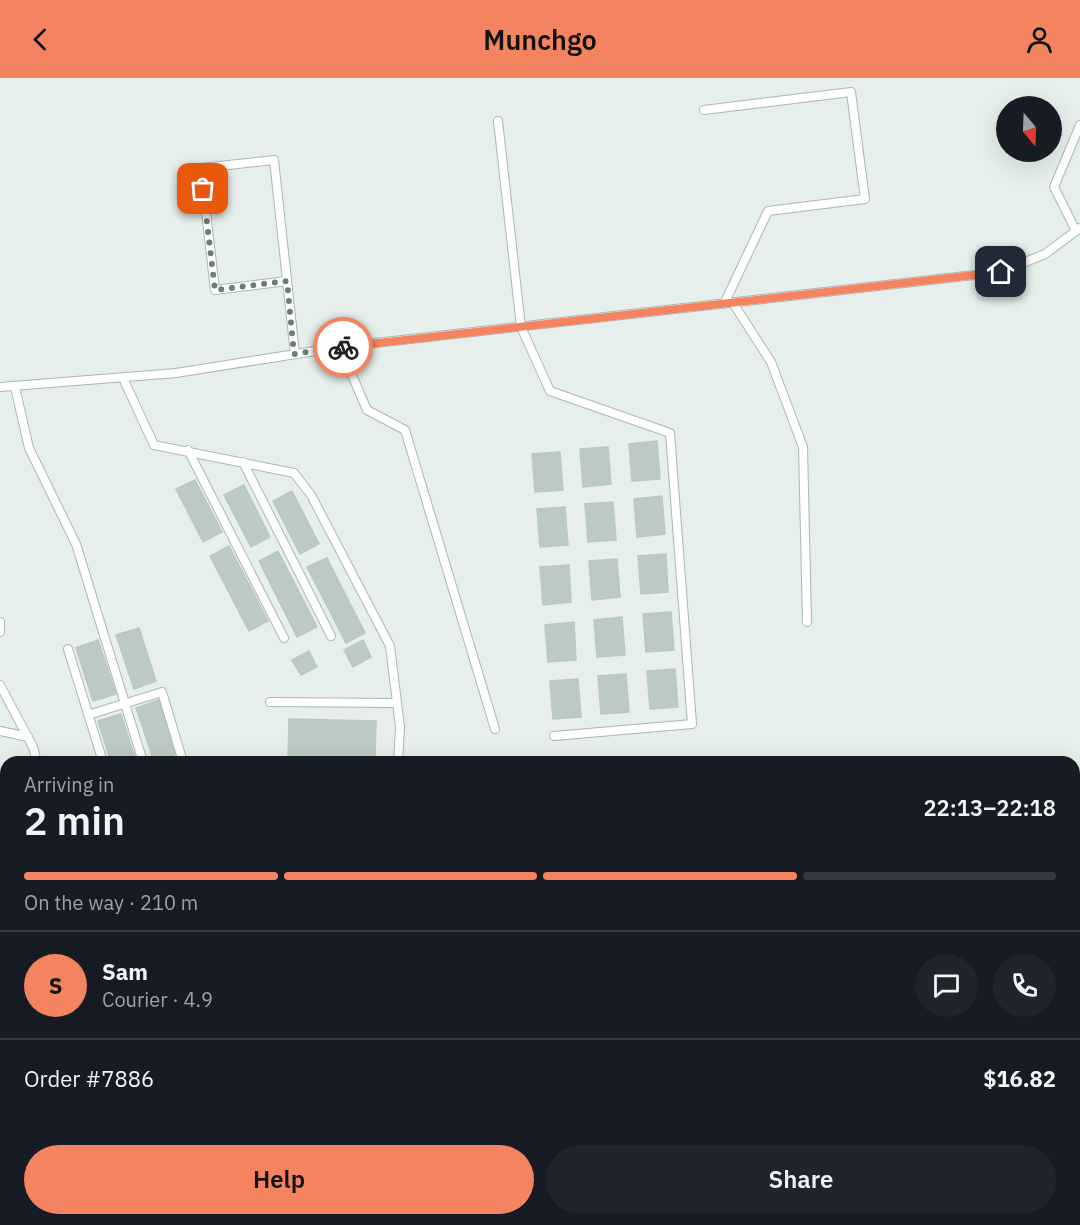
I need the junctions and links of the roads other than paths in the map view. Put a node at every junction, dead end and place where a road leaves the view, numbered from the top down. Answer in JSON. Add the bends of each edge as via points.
{"nodes":[{"id":1,"x":704,"y":110,"type":"dead end"},
{"id":2,"x":498,"y":121,"type":"dead end"},
{"id":3,"x":1080,"y":125,"type":"edge"},
{"id":4,"x":1078,"y":229,"type":"edge"},
{"id":5,"x":287,"y":281,"type":"junction"},
{"id":6,"x":728,"y":303,"type":"junction"},
{"id":7,"x":521,"y":327,"type":"junction"},
{"id":8,"x":340,"y":347,"type":"junction"},
{"id":9,"x":294,"y":354,"type":"junction"},
{"id":10,"x":123,"y":378,"type":"junction"},
{"id":11,"x":0,"y":387,"type":"edge"},
{"id":12,"x":15,"y":387,"type":"junction"},
{"id":13,"x":188,"y":450,"type":"junction"},
{"id":14,"x":243,"y":462,"type":"junction"},
{"id":15,"x":0,"y":622,"type":"edge"},
{"id":16,"x":807,"y":622,"type":"dead end"},
{"id":17,"x":0,"y":632,"type":"edge"},
{"id":18,"x":331,"y":636,"type":"dead end"},
{"id":19,"x":284,"y":638,"type":"dead end"},
{"id":20,"x":68,"y":649,"type":"dead end"},
{"id":21,"x":0,"y":685,"type":"edge"},
{"id":22,"x":270,"y":702,"type":"dead end"},
{"id":23,"x":125,"y":703,"type":"junction"},
{"id":24,"x":397,"y":703,"type":"junction"},
{"id":25,"x":88,"y":715,"type":"junction"},
{"id":26,"x":495,"y":729,"type":"dead end"},
{"id":27,"x":0,"y":731,"type":"edge"},
{"id":28,"x":554,"y":736,"type":"dead end"},
{"id":29,"x":28,"y":737,"type":"junction"},
{"id":30,"x":35,"y":756,"type":"edge"},
{"id":31,"x":101,"y":756,"type":"edge"},
{"id":32,"x":141,"y":756,"type":"edge"},
{"id":33,"x":181,"y":756,"type":"edge"},
{"id":34,"x":398,"y":756,"type":"edge"}],
"edges":[{"from":1,"to":6,"type":"lane","via":[[852,92],[865,200],[768,211]]},
{"from":2,"to":7,"type":"lane"},
{"from":3,"to":4,"type":"lane","via":[[1054,187]]},
{"from":4,"to":6,"type":"lane","via":[[1045,254],[1001,272]]},
{"from":5,"to":5,"type":"lane","via":[[274,160],[201,168],[215,290]]},
{"from":5,"to":9,"type":"lane"},
{"from":6,"to":7,"type":"lane"},
{"from":6,"to":16,"type":"lane","via":[[771,362],[803,447]]},
{"from":7,"to":8,"type":"lane"},
{"from":7,"to":28,"type":"lane","via":[[550,391],[670,433],[692,724]]},
{"from":8,"to":9,"type":"lane"},
{"from":8,"to":26,"type":"lane","via":[[367,410],[405,430]]},
{"from":9,"to":10,"type":"lane"},
{"from":10,"to":12,"type":"lane"},
{"from":10,"to":13,"type":"lane","via":[[154,445]]},
{"from":11,"to":12,"type":"lane"},
{"from":12,"to":23,"type":"lane","via":[[29,448],[76,544]]},
{"from":13,"to":14,"type":"lane"},
{"from":13,"to":19,"type":"lane"},
{"from":14,"to":18,"type":"lane"},
{"from":14,"to":24,"type":"lane","via":[[294,473],[310,495],[390,646]]},
{"from":15,"to":17,"type":"lane"},
{"from":20,"to":25,"type":"lane"},
{"from":21,"to":29,"type":"lane"},
{"from":22,"to":24,"type":"lane"},
{"from":23,"to":25,"type":"lane"},
{"from":23,"to":32,"type":"lane"},
{"from":23,"to":33,"type":"lane","via":[[162,692]]},
{"from":24,"to":34,"type":"lane"},
{"from":25,"to":31,"type":"lane"},
{"from":27,"to":29,"type":"lane"},
{"from":29,"to":30,"type":"lane"}]}
